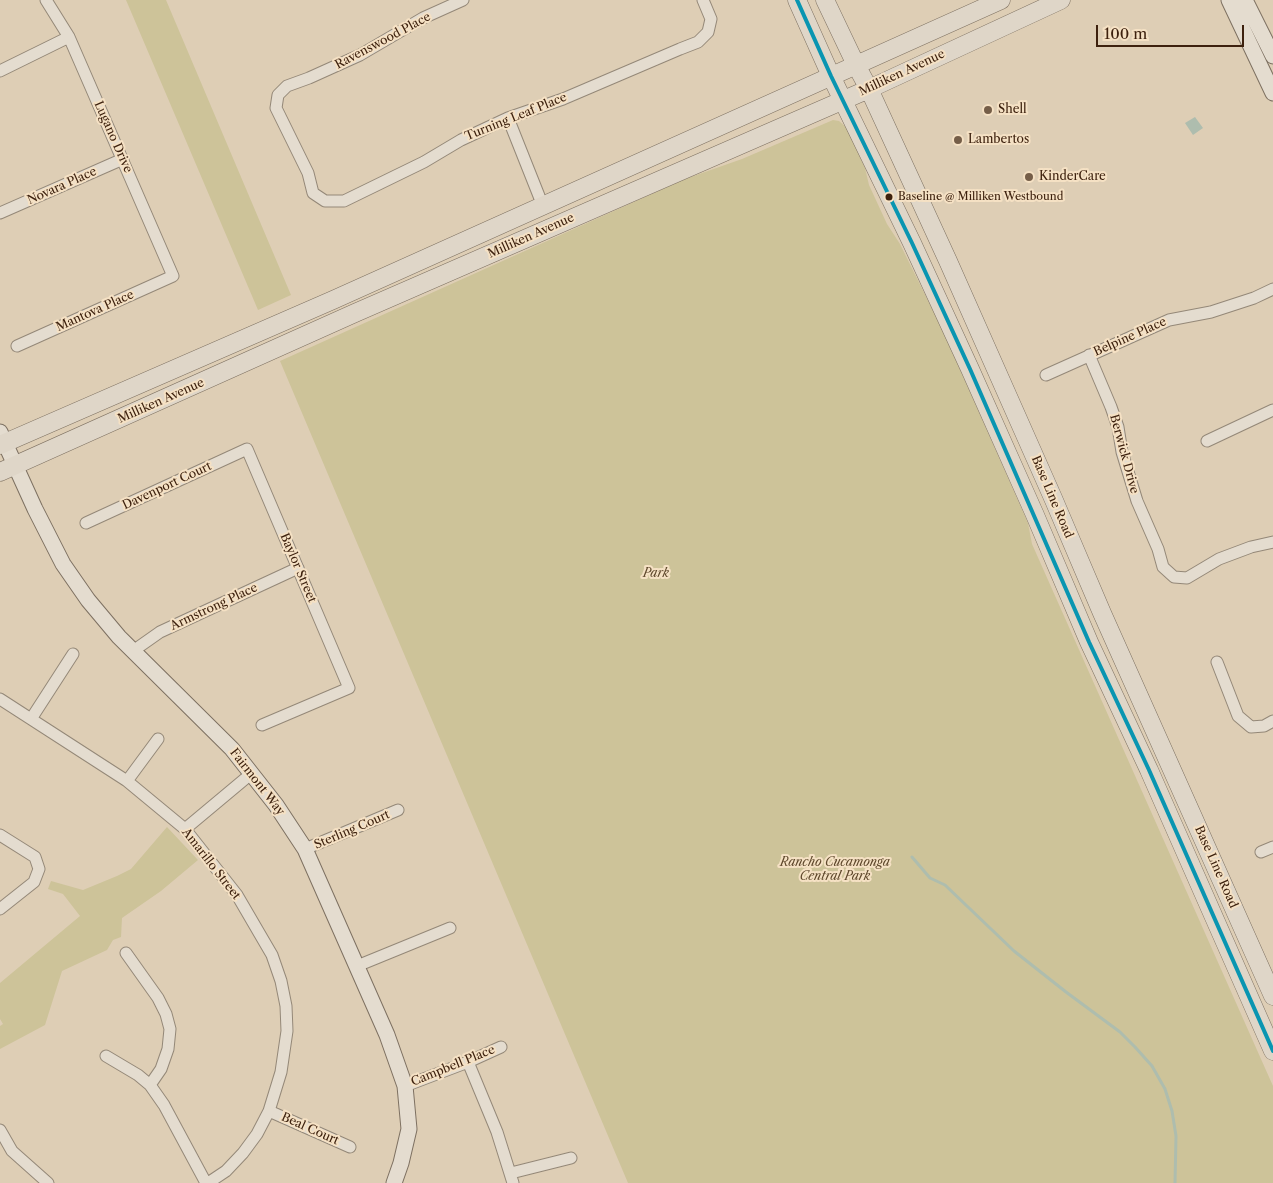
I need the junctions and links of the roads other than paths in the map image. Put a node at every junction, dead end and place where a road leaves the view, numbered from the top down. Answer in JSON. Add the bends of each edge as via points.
{"nodes":[{"id":1,"x":46,"y":0,"type":"edge"},
{"id":2,"x":463,"y":0,"type":"edge"},
{"id":3,"x":703,"y":0,"type":"edge"},
{"id":4,"x":798,"y":0,"type":"edge"},
{"id":5,"x":825,"y":0,"type":"edge"},
{"id":6,"x":1001,"y":0,"type":"edge"},
{"id":7,"x":1062,"y":0,"type":"edge"},
{"id":8,"x":1229,"y":0,"type":"edge"},
{"id":9,"x":1245,"y":0,"type":"edge"},
{"id":10,"x":69,"y":37,"type":"junction"},
{"id":11,"x":1273,"y":56,"type":"edge"},
{"id":12,"x":856,"y":65,"type":"junction"},
{"id":13,"x":0,"y":71,"type":"edge"},
{"id":14,"x":831,"y":76,"type":"junction"},
{"id":15,"x":869,"y":89,"type":"junction"},
{"id":16,"x":1273,"y":93,"type":"edge"},
{"id":17,"x":843,"y":100,"type":"junction"},
{"id":18,"x":508,"y":118,"type":"junction"},
{"id":19,"x":123,"y":159,"type":"junction"},
{"id":20,"x":324,"y":201,"type":"joint"},
{"id":21,"x":543,"y":206,"type":"junction"},
{"id":22,"x":0,"y":213,"type":"edge"},
{"id":23,"x":173,"y":276,"type":"joint"},
{"id":24,"x":1273,"y":289,"type":"edge"},
{"id":25,"x":16,"y":346,"type":"dead end"},
{"id":26,"x":1089,"y":355,"type":"junction"},
{"id":27,"x":1046,"y":375,"type":"dead end"},
{"id":28,"x":1273,"y":410,"type":"edge"},
{"id":29,"x":2,"y":440,"type":"edge"},
{"id":30,"x":1207,"y":440,"type":"dead end"},
{"id":31,"x":247,"y":449,"type":"joint"},
{"id":32,"x":7,"y":469,"type":"edge"},
{"id":33,"x":86,"y":523,"type":"dead end"},
{"id":34,"x":1273,"y":542,"type":"edge"},
{"id":35,"x":298,"y":568,"type":"junction"},
{"id":36,"x":133,"y":651,"type":"junction"},
{"id":37,"x":73,"y":654,"type":"dead end"},
{"id":38,"x":1217,"y":662,"type":"dead end"},
{"id":39,"x":0,"y":700,"type":"edge"},
{"id":40,"x":31,"y":719,"type":"junction"},
{"id":41,"x":1273,"y":721,"type":"edge"},
{"id":42,"x":262,"y":726,"type":"dead end"},
{"id":43,"x":158,"y":739,"type":"dead end"},
{"id":44,"x":252,"y":773,"type":"junction"},
{"id":45,"x":127,"y":781,"type":"junction"},
{"id":46,"x":398,"y":810,"type":"dead end"},
{"id":47,"x":185,"y":829,"type":"junction"},
{"id":48,"x":0,"y":835,"type":"edge"},
{"id":49,"x":1273,"y":847,"type":"edge"},
{"id":50,"x":305,"y":849,"type":"junction"},
{"id":51,"x":1261,"y":852,"type":"dead end"},
{"id":52,"x":0,"y":909,"type":"edge"},
{"id":53,"x":450,"y":928,"type":"dead end"},
{"id":54,"x":126,"y":953,"type":"dead end"},
{"id":55,"x":357,"y":966,"type":"junction"},
{"id":56,"x":1273,"y":996,"type":"edge"},
{"id":57,"x":501,"y":1047,"type":"dead end"},
{"id":58,"x":1273,"y":1051,"type":"edge"},
{"id":59,"x":106,"y":1056,"type":"dead end"},
{"id":60,"x":468,"y":1062,"type":"junction"},
{"id":61,"x":150,"y":1086,"type":"junction"},
{"id":62,"x":405,"y":1086,"type":"junction"},
{"id":63,"x":269,"y":1111,"type":"junction"},
{"id":64,"x":0,"y":1130,"type":"edge"},
{"id":65,"x":350,"y":1147,"type":"dead end"},
{"id":66,"x":571,"y":1158,"type":"dead end"},
{"id":67,"x":512,"y":1178,"type":"edge"},
{"id":68,"x":48,"y":1183,"type":"edge"},
{"id":69,"x":207,"y":1183,"type":"edge"},
{"id":70,"x":394,"y":1183,"type":"edge"}],
"edges":[{"from":1,"to":10,"type":"street","name":"Lugano Drive"},
{"from":2,"to":20,"type":"street","name":"Ravenswood Place","via":[[423,18],[360,55],[287,86],[278,95],[276,108],[308,173],[313,193]]},
{"from":3,"to":18,"type":"street","name":"Turning Leaf Place","via":[[711,19],[708,32],[698,42],[563,99]]},
{"from":4,"to":14,"type":"main road","name":"Base Line Road"},
{"from":5,"to":12,"type":"main road","name":"Base Line Road"},
{"from":6,"to":12,"type":"main road","name":"Milliken Avenue"},
{"from":7,"to":15,"type":"main road","name":"Milliken Avenue"},
{"from":8,"to":16,"type":"street"},
{"from":9,"to":11,"type":"street"},
{"from":10,"to":13,"type":"street"},
{"from":10,"to":19,"type":"street","name":"Lugano Drive"},
{"from":12,"to":14,"type":"main road","name":"Milliken Avenue"},
{"from":12,"to":15,"type":"main road","name":"Base Line Road"},
{"from":14,"to":17,"type":"main road","name":"Base Line Road"},
{"from":14,"to":21,"type":"main road","name":"Milliken Avenue"},
{"from":15,"to":17,"type":"main road","name":"Milliken Avenue"},
{"from":15,"to":56,"type":"main road","name":"Base Line Road","via":[[1054,498]]},
{"from":17,"to":32,"type":"main road","name":"Milliken Avenue"},
{"from":17,"to":58,"type":"main road","name":"Base Line Road","via":[[970,369]]},
{"from":18,"to":20,"type":"street","name":"Turning Leaf Place","via":[[344,201]]},
{"from":18,"to":21,"type":"street"},
{"from":19,"to":22,"type":"street","name":"Novara Place"},
{"from":19,"to":23,"type":"street","name":"Lugano Drive"},
{"from":21,"to":29,"type":"main road","name":"Milliken Avenue","via":[[340,297]]},
{"from":23,"to":25,"type":"street","name":"Mantova Place"},
{"from":24,"to":26,"type":"street","name":"Belpine Place","via":[[1211,312],[1169,320]]},
{"from":26,"to":27,"type":"street","name":"Belpine Place"},
{"from":26,"to":34,"type":"street","name":"Berwick Drive","via":[[1118,427],[1137,501],[1163,567],[1174,577],[1187,578],[1219,559]]},
{"from":28,"to":30,"type":"street"},
{"from":29,"to":32,"type":"street","name":"Fairmont Way"},
{"from":31,"to":33,"type":"street","name":"Davenport Court"},
{"from":31,"to":35,"type":"street","name":"Baylor Street"},
{"from":32,"to":36,"type":"street","name":"Fairmont Way","via":[[35,509],[63,564],[88,600]]},
{"from":35,"to":36,"type":"street","name":"Armstrong Place","via":[[160,632]]},
{"from":35,"to":42,"type":"street","name":"Baylor Street","via":[[349,688]]},
{"from":36,"to":44,"type":"street","name":"Fairmont Way"},
{"from":37,"to":40,"type":"street"},
{"from":38,"to":41,"type":"street","via":[[1238,716],[1251,727]]},
{"from":39,"to":40,"type":"street","name":"Amarillo Street"},
{"from":40,"to":45,"type":"street","name":"Amarillo Street"},
{"from":43,"to":45,"type":"street"},
{"from":44,"to":47,"type":"street"},
{"from":44,"to":50,"type":"street","name":"Fairmont Way"},
{"from":45,"to":47,"type":"street","name":"Amarillo Street"},
{"from":46,"to":50,"type":"street","name":"Sterling Court"},
{"from":47,"to":63,"type":"street","name":"Amarillo Street","via":[[241,902],[272,955],[281,981],[287,1031],[281,1072]]},
{"from":48,"to":52,"type":"street","via":[[36,857],[39,869],[34,882]]},
{"from":49,"to":51,"type":"street"},
{"from":50,"to":55,"type":"street","name":"Fairmont Way"},
{"from":53,"to":55,"type":"street"},
{"from":54,"to":61,"type":"street","via":[[158,998],[170,1029],[161,1069]]},
{"from":55,"to":62,"type":"street","name":"Fairmont Way"},
{"from":57,"to":60,"type":"street","name":"Campbell Place"},
{"from":59,"to":61,"type":"street"},
{"from":60,"to":62,"type":"street","name":"Campbell Place"},
{"from":60,"to":67,"type":"street"},
{"from":61,"to":69,"type":"street"},
{"from":62,"to":70,"type":"street","name":"Fairmont Way","via":[[408,1129]]},
{"from":63,"to":65,"type":"street","name":"Beal Court"},
{"from":63,"to":69,"type":"street","name":"Amarillo Street","via":[[242,1153],[226,1171]]},
{"from":64,"to":68,"type":"street","via":[[12,1151]]},
{"from":66,"to":67,"type":"street"}]}
